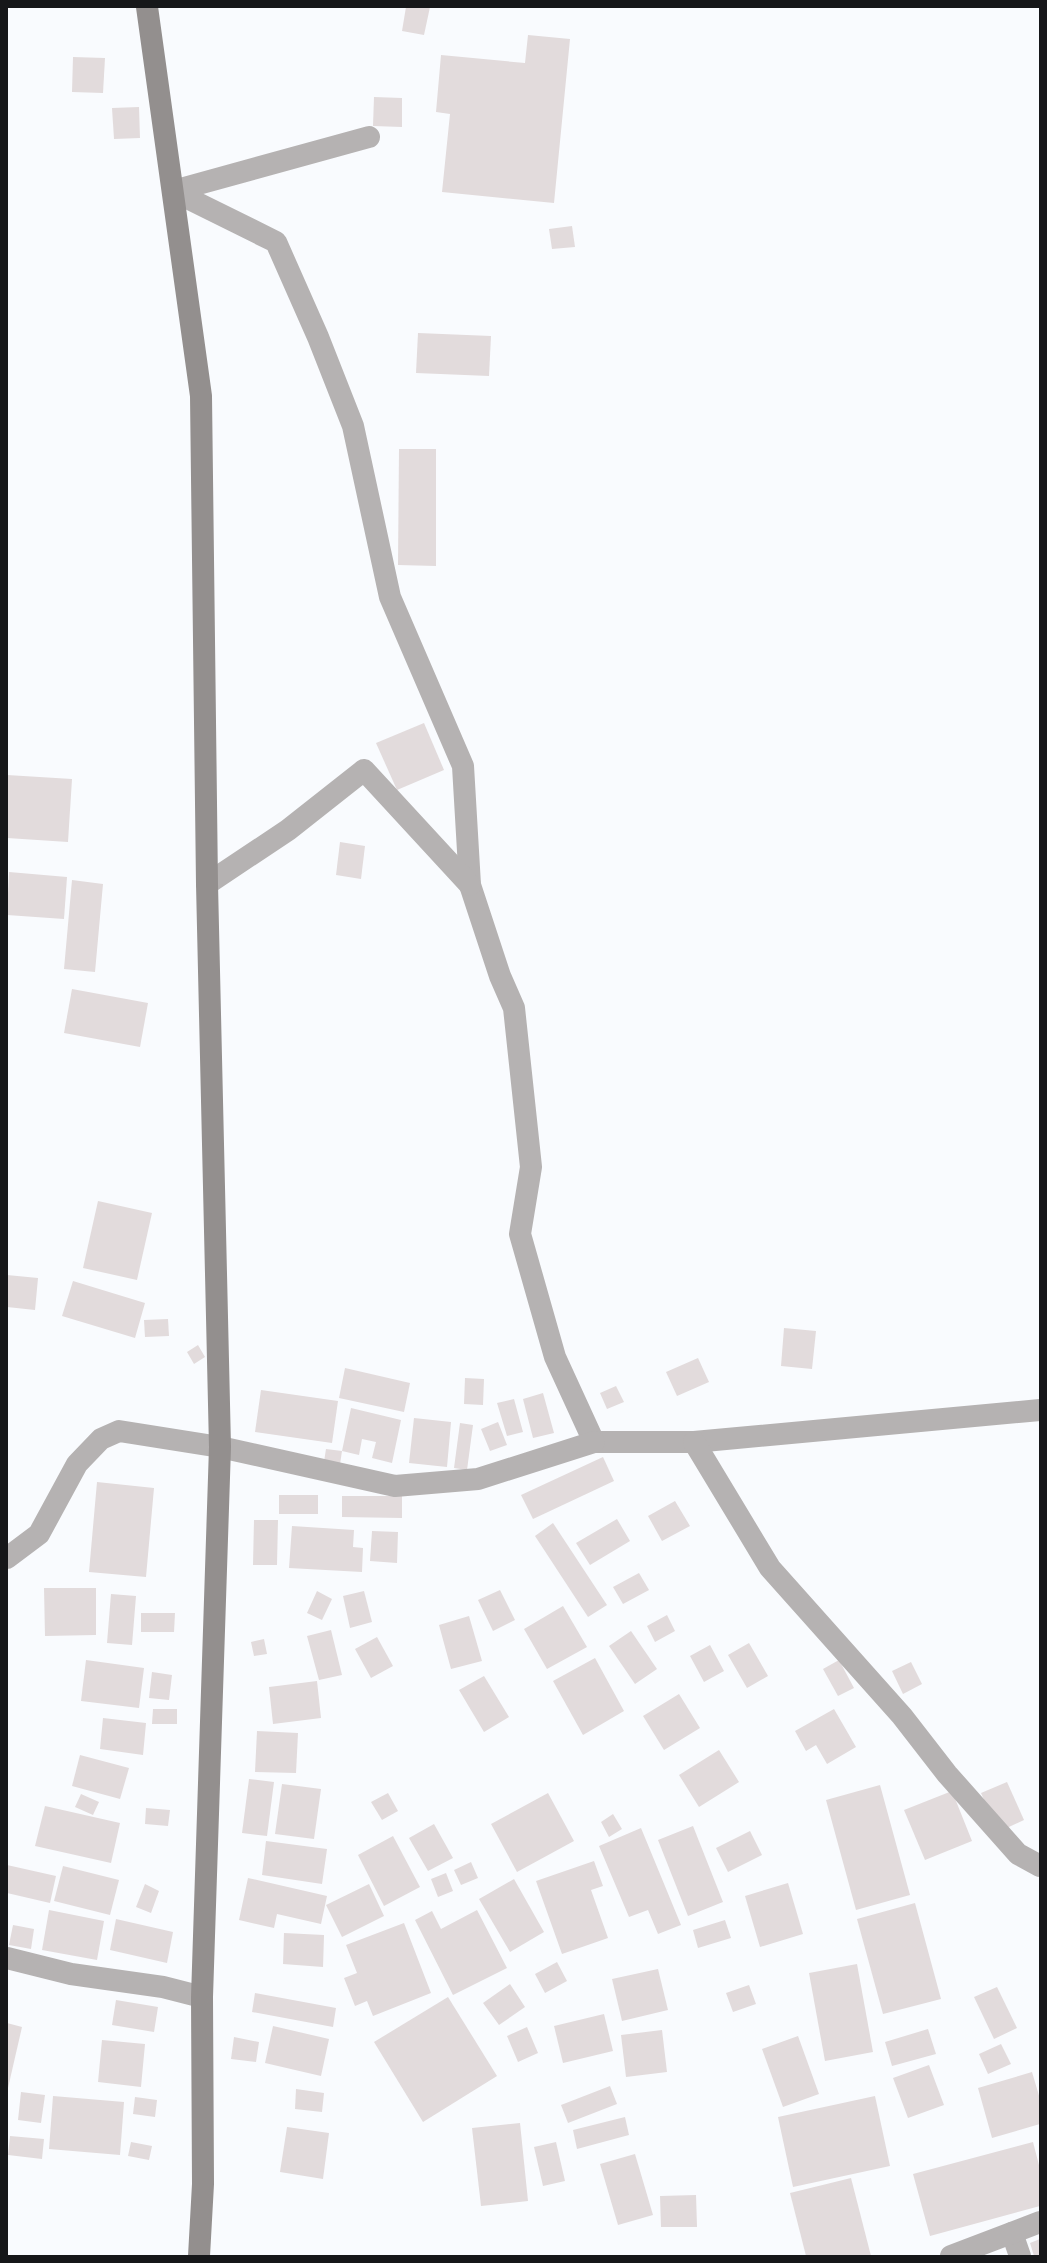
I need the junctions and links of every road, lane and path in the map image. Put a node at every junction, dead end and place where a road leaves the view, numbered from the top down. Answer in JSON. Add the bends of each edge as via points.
{"nodes":[{"id":1,"x":147,"y":7,"type":"edge"},
{"id":2,"x":369,"y":137,"type":"dead end"},
{"id":3,"x":173,"y":191,"type":"junction"},
{"id":4,"x":207,"y":884,"type":"junction"},
{"id":5,"x":470,"y":885,"type":"junction"},
{"id":6,"x":1040,"y":1410,"type":"edge"},
{"id":7,"x":594,"y":1442,"type":"junction"},
{"id":8,"x":694,"y":1442,"type":"junction"},
{"id":9,"x":220,"y":1447,"type":"junction"},
{"id":10,"x":7,"y":1558,"type":"edge"},
{"id":11,"x":1040,"y":1866,"type":"edge"},
{"id":12,"x":7,"y":1958,"type":"edge"},
{"id":13,"x":202,"y":1997,"type":"junction"},
{"id":14,"x":1040,"y":2222,"type":"edge"},
{"id":15,"x":1012,"y":2233,"type":"junction"},
{"id":16,"x":199,"y":2256,"type":"edge"},
{"id":17,"x":951,"y":2256,"type":"edge"},
{"id":18,"x":1020,"y":2256,"type":"edge"}],
"edges":[{"from":1,"to":3,"type":"main road"},
{"from":2,"to":3,"type":"street"},
{"from":3,"to":4,"type":"main road","via":[[201,396]]},
{"from":3,"to":5,"type":"street","via":[[276,242],[318,337],[353,426],[390,597],[463,766]]},
{"from":4,"to":5,"type":"street","via":[[288,830],[364,770]]},
{"from":4,"to":9,"type":"main road"},
{"from":5,"to":7,"type":"street","via":[[500,976],[514,1008],[531,1167],[520,1234],[555,1357]]},
{"from":6,"to":8,"type":"street"},
{"from":7,"to":8,"type":"street"},
{"from":7,"to":9,"type":"street","via":[[478,1479],[395,1486]]},
{"from":8,"to":11,"type":"street","via":[[770,1568],[902,1716],[947,1774],[1018,1854]]},
{"from":9,"to":10,"type":"street","via":[[120,1432],[101,1439],[77,1464],[40,1534]]},
{"from":9,"to":13,"type":"main road"},
{"from":12,"to":13,"type":"street","via":[[71,1974],[163,1987]]},
{"from":13,"to":16,"type":"main road","via":[[203,2184]]},
{"from":14,"to":15,"type":"street"},
{"from":15,"to":17,"type":"street"},
{"from":15,"to":18,"type":"street"}]}
